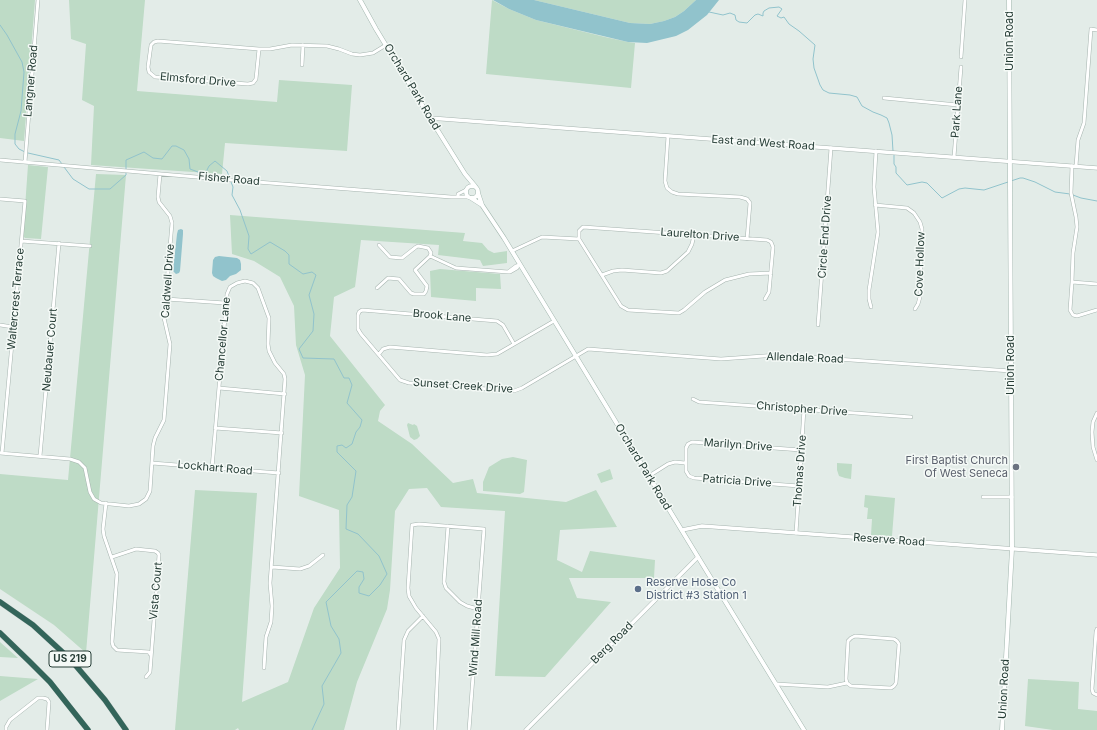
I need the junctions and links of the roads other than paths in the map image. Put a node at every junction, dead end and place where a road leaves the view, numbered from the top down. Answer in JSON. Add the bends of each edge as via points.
{"nodes":[{"id":1,"x":38,"y":0,"type":"edge"},
{"id":2,"x":360,"y":0,"type":"edge"},
{"id":3,"x":965,"y":0,"type":"edge"},
{"id":4,"x":1009,"y":0,"type":"edge"},
{"id":5,"x":1097,"y":30,"type":"edge"},
{"id":6,"x":303,"y":45,"type":"junction"},
{"id":7,"x":386,"y":45,"type":"junction"},
{"id":8,"x":259,"y":49,"type":"junction"},
{"id":9,"x":961,"y":57,"type":"dead end"},
{"id":10,"x":302,"y":65,"type":"dead end"},
{"id":11,"x":961,"y":67,"type":"dead end"},
{"id":12,"x":884,"y":98,"type":"dead end"},
{"id":13,"x":958,"y":105,"type":"junction"},
{"id":14,"x":430,"y":118,"type":"junction"},
{"id":15,"x":668,"y":136,"type":"junction"},
{"id":16,"x":832,"y":148,"type":"junction"},
{"id":17,"x":876,"y":151,"type":"junction"},
{"id":18,"x":954,"y":157,"type":"junction"},
{"id":19,"x":0,"y":160,"type":"edge"},
{"id":20,"x":1010,"y":161,"type":"junction"},
{"id":21,"x":25,"y":162,"type":"junction"},
{"id":22,"x":1074,"y":166,"type":"junction"},
{"id":23,"x":1097,"y":168,"type":"edge"},
{"id":24,"x":160,"y":174,"type":"junction"},
{"id":25,"x":464,"y":174,"type":"junction"},
{"id":26,"x":474,"y":186,"type":"junction"},
{"id":27,"x":466,"y":189,"type":"junction"},
{"id":28,"x":478,"y":193,"type":"junction"},
{"id":29,"x":458,"y":196,"type":"junction"},
{"id":30,"x":470,"y":197,"type":"junction"},
{"id":31,"x":0,"y":198,"type":"edge"},
{"id":32,"x":482,"y":205,"type":"junction"},
{"id":33,"x":876,"y":205,"type":"junction"},
{"id":34,"x":694,"y":235,"type":"junction"},
{"id":35,"x":747,"y":238,"type":"junction"},
{"id":36,"x":579,"y":239,"type":"junction"},
{"id":37,"x":21,"y":240,"type":"junction"},
{"id":38,"x":59,"y":243,"type":"junction"},
{"id":39,"x":379,"y":245,"type":"dead end"},
{"id":40,"x":90,"y":246,"type":"dead end"},
{"id":41,"x":512,"y":251,"type":"junction"},
{"id":42,"x":430,"y":256,"type":"junction"},
{"id":43,"x":519,"y":266,"type":"junction"},
{"id":44,"x":771,"y":273,"type":"junction"},
{"id":45,"x":602,"y":275,"type":"junction"},
{"id":46,"x":1072,"y":282,"type":"junction"},
{"id":47,"x":1097,"y":284,"type":"edge"},
{"id":48,"x":377,"y":288,"type":"dead end"},
{"id":49,"x":166,"y":299,"type":"junction"},
{"id":50,"x":765,"y":299,"type":"dead end"},
{"id":51,"x":225,"y":304,"type":"junction"},
{"id":52,"x":871,"y":307,"type":"dead end"},
{"id":53,"x":915,"y":309,"type":"dead end"},
{"id":54,"x":1097,"y":310,"type":"edge"},
{"id":55,"x":359,"y":312,"type":"joint"},
{"id":56,"x":554,"y":321,"type":"junction"},
{"id":57,"x":818,"y":325,"type":"dead end"},
{"id":58,"x":0,"y":326,"type":"edge"},
{"id":59,"x":13,"y":327,"type":"junction"},
{"id":60,"x":514,"y":344,"type":"junction"},
{"id":61,"x":379,"y":354,"type":"junction"},
{"id":62,"x":576,"y":356,"type":"junction"},
{"id":63,"x":1011,"y":371,"type":"junction"},
{"id":64,"x":218,"y":388,"type":"junction"},
{"id":65,"x":285,"y":394,"type":"junction"},
{"id":66,"x":694,"y":399,"type":"dead end"},
{"id":67,"x":804,"y":409,"type":"junction"},
{"id":68,"x":1097,"y":412,"type":"edge"},
{"id":69,"x":911,"y":417,"type":"dead end"},
{"id":70,"x":215,"y":428,"type":"junction"},
{"id":71,"x":282,"y":433,"type":"junction"},
{"id":72,"x":801,"y":450,"type":"junction"},
{"id":73,"x":1,"y":453,"type":"edge"},
{"id":74,"x":40,"y":456,"type":"junction"},
{"id":75,"x":1097,"y":460,"type":"edge"},
{"id":76,"x":152,"y":463,"type":"junction"},
{"id":77,"x":685,"y":463,"type":"junction"},
{"id":78,"x":212,"y":468,"type":"junction"},
{"id":79,"x":279,"y":473,"type":"junction"},
{"id":80,"x":648,"y":476,"type":"junction"},
{"id":81,"x":799,"y":486,"type":"junction"},
{"id":82,"x":983,"y":497,"type":"dead end"},
{"id":83,"x":1012,"y":497,"type":"junction"},
{"id":84,"x":106,"y":503,"type":"junction"},
{"id":85,"x":448,"y":526,"type":"junction"},
{"id":86,"x":682,"y":530,"type":"junction"},
{"id":87,"x":796,"y":533,"type":"junction"},
{"id":88,"x":1012,"y":549,"type":"junction"},
{"id":89,"x":323,"y":555,"type":"dead end"},
{"id":90,"x":1097,"y":555,"type":"edge"},
{"id":91,"x":112,"y":557,"type":"junction"},
{"id":92,"x":698,"y":557,"type":"junction"},
{"id":93,"x":272,"y":568,"type":"junction"},
{"id":94,"x":0,"y":602,"type":"edge"},
{"id":95,"x":478,"y":609,"type":"junction"},
{"id":96,"x":423,"y":616,"type":"junction"},
{"id":97,"x":1097,"y":629,"type":"edge"},
{"id":98,"x":0,"y":633,"type":"edge"},
{"id":99,"x":150,"y":654,"type":"junction"},
{"id":100,"x":1095,"y":660,"type":"edge"},
{"id":101,"x":264,"y":668,"type":"dead end"},
{"id":102,"x":146,"y":676,"type":"dead end"},
{"id":103,"x":847,"y":683,"type":"junction"},
{"id":104,"x":776,"y":684,"type":"junction"},
{"id":105,"x":1097,"y":695,"type":"edge"},
{"id":106,"x":6,"y":730,"type":"edge"},
{"id":107,"x":47,"y":730,"type":"edge"},
{"id":108,"x":88,"y":730,"type":"edge"},
{"id":109,"x":126,"y":730,"type":"edge"},
{"id":110,"x":398,"y":730,"type":"edge"},
{"id":111,"x":435,"y":730,"type":"edge"},
{"id":112,"x":469,"y":730,"type":"edge"},
{"id":113,"x":526,"y":730,"type":"edge"},
{"id":114,"x":804,"y":730,"type":"edge"},
{"id":115,"x":1002,"y":730,"type":"edge"}],
"edges":[{"from":1,"to":21,"type":"street","name":"Langner Road"},
{"from":2,"to":7,"type":"main road","name":"Orchard Park Road"},
{"from":3,"to":9,"type":"street"},
{"from":4,"to":20,"type":"main road","name":"Union Road"},
{"from":5,"to":22,"type":"street","via":[[1091,29],[1084,123]]},
{"from":6,"to":7,"type":"street","name":"Elmsford Drive","via":[[333,47],[360,55],[373,53]]},
{"from":6,"to":8,"type":"street","name":"Elmsford Drive"},
{"from":6,"to":10,"type":"street"},
{"from":7,"to":14,"type":"main road","name":"Orchard Park Road"},
{"from":8,"to":8,"type":"street","name":"Elmsford Drive","via":[[156,41],[150,48],[148,70],[153,76],[158,77],[251,84],[257,77]]},
{"from":11,"to":13,"type":"street","name":"Park Lane"},
{"from":12,"to":13,"type":"street"},
{"from":13,"to":18,"type":"street","name":"Park Lane"},
{"from":14,"to":15,"type":"street","name":"East and West Road"},
{"from":14,"to":25,"type":"main road","name":"Orchard Park Road"},
{"from":15,"to":16,"type":"street","name":"East and West Road"},
{"from":15,"to":35,"type":"street","via":[[665,181],[667,188],[678,194],[748,199],[750,203]]},
{"from":16,"to":17,"type":"street","name":"East and West Road"},
{"from":16,"to":57,"type":"street","name":"Circle End Drive"},
{"from":17,"to":18,"type":"street","name":"East and West Road"},
{"from":17,"to":33,"type":"street"},
{"from":18,"to":20,"type":"street","name":"East and West Road"},
{"from":19,"to":21,"type":"street","name":"Fisher Road"},
{"from":20,"to":22,"type":"street","name":"East and West Road"},
{"from":20,"to":63,"type":"main road","name":"Union Road"},
{"from":21,"to":24,"type":"street","name":"Fisher Road"},
{"from":22,"to":23,"type":"street","name":"East and West Road"},
{"from":22,"to":46,"type":"street","via":[[1071,193],[1077,227]]},
{"from":24,"to":29,"type":"street","name":"Fisher Road"},
{"from":24,"to":49,"type":"street","name":"Caldwell Drive","via":[[159,202],[172,223]]},
{"from":25,"to":26,"type":"main road","name":"Orchard Park Road"},
{"from":25,"to":27,"type":"main road","name":"Orchard Park Road","via":[[467,181]]},
{"from":26,"to":27,"type":"main road"},
{"from":26,"to":28,"type":"main road"},
{"from":27,"to":29,"type":"street"},
{"from":27,"to":30,"type":"main road"},
{"from":28,"to":30,"type":"main road","via":[[476,197]]},
{"from":28,"to":32,"type":"main road","name":"Orchard Park Road"},
{"from":29,"to":30,"type":"street","name":"Fisher Road"},
{"from":30,"to":32,"type":"main road","name":"Orchard Park Road"},
{"from":31,"to":37,"type":"street","name":"Waltercrest Terrace","via":[[25,201]]},
{"from":32,"to":41,"type":"main road","name":"Orchard Park Road"},
{"from":33,"to":52,"type":"street","via":[[878,232],[868,290]]},
{"from":33,"to":53,"type":"street","name":"Cove Hollow","via":[[907,208],[920,222],[920,297]]},
{"from":34,"to":35,"type":"street","name":"Laurelton Drive"},
{"from":34,"to":36,"type":"street","name":"Laurelton Drive","via":[[584,227],[579,231]]},
{"from":34,"to":45,"type":"street","via":[[688,252],[667,272],[622,270]]},
{"from":35,"to":44,"type":"street","name":"Laurelton Drive","via":[[771,242]]},
{"from":36,"to":41,"type":"street","via":[[542,237]]},
{"from":36,"to":45,"type":"street"},
{"from":37,"to":38,"type":"street"},
{"from":37,"to":59,"type":"street","name":"Waltercrest Terrace"},
{"from":38,"to":40,"type":"street"},
{"from":38,"to":74,"type":"street","name":"Neubauer Court"},
{"from":39,"to":42,"type":"street","via":[[390,257],[402,258],[418,246],[428,248]]},
{"from":41,"to":43,"type":"main road","name":"Orchard Park Road"},
{"from":42,"to":43,"type":"street","via":[[456,268],[508,272]]},
{"from":42,"to":48,"type":"street","via":[[415,270],[427,286],[424,294],[411,293],[399,279],[388,278]]},
{"from":43,"to":56,"type":"main road","name":"Orchard Park Road"},
{"from":44,"to":45,"type":"street","via":[[749,274],[725,280],[677,313],[625,309]]},
{"from":44,"to":50,"type":"street","name":"Laurelton Drive","via":[[770,292]]},
{"from":46,"to":47,"type":"street"},
{"from":46,"to":54,"type":"street","via":[[1071,314],[1077,316]]},
{"from":49,"to":51,"type":"street"},
{"from":49,"to":76,"type":"street","name":"Caldwell Drive","via":[[164,322],[170,344],[164,420],[155,438]]},
{"from":51,"to":64,"type":"street","name":"Chancellor Lane"},
{"from":51,"to":65,"type":"street","name":"Chancellor Lane","via":[[226,294],[237,282],[253,283],[258,288],[269,318],[269,351],[285,377]]},
{"from":55,"to":60,"type":"street","name":"Brook Lane","via":[[362,310],[497,320],[503,325]]},
{"from":55,"to":61,"type":"street","name":"Sunset Creek Drive","via":[[358,329]]},
{"from":56,"to":60,"type":"street"},
{"from":56,"to":62,"type":"main road","name":"Orchard Park Road"},
{"from":58,"to":59,"type":"street"},
{"from":59,"to":73,"type":"street","name":"Waltercrest Terrace"},
{"from":60,"to":61,"type":"street","via":[[497,354],[487,355],[390,347],[383,349]]},
{"from":61,"to":62,"type":"street","name":"Sunset Creek Drive","via":[[400,380],[408,384],[514,391]]},
{"from":62,"to":63,"type":"street","name":"Allendale Road","via":[[588,349],[721,359],[778,355]]},
{"from":62,"to":80,"type":"main road","name":"Orchard Park Road"},
{"from":63,"to":83,"type":"main road","name":"Union Road"},
{"from":64,"to":65,"type":"street"},
{"from":64,"to":70,"type":"street","name":"Chancellor Lane"},
{"from":65,"to":71,"type":"street","name":"Chancellor Lane"},
{"from":66,"to":67,"type":"street","name":"Christopher Drive","via":[[700,402]]},
{"from":67,"to":69,"type":"street","name":"Christopher Drive"},
{"from":67,"to":72,"type":"street","name":"Thomas Drive"},
{"from":68,"to":75,"type":"street","via":[[1092,432]]},
{"from":70,"to":71,"type":"street"},
{"from":70,"to":78,"type":"street","name":"Chancellor Lane"},
{"from":71,"to":79,"type":"street","name":"Chancellor Lane"},
{"from":72,"to":77,"type":"street","name":"Marilyn Drive","via":[[692,442],[687,446]]},
{"from":72,"to":81,"type":"street","name":"Thomas Drive"},
{"from":73,"to":74,"type":"street"},
{"from":74,"to":84,"type":"street","name":"Caldwell Drive","via":[[79,462],[85,468],[94,499]]},
{"from":76,"to":78,"type":"street","name":"Lockhart Road"},
{"from":76,"to":84,"type":"street","name":"Caldwell Drive","via":[[150,491],[146,499],[140,504],[129,506]]},
{"from":77,"to":80,"type":"street","via":[[668,464]]},
{"from":77,"to":81,"type":"street","name":"Patricia Drive","via":[[687,474],[694,478]]},
{"from":78,"to":79,"type":"street","name":"Lockhart Road"},
{"from":79,"to":93,"type":"street","name":"Chancellor Lane"},
{"from":80,"to":86,"type":"main road","name":"Orchard Park Road"},
{"from":81,"to":87,"type":"street","name":"Thomas Drive"},
{"from":82,"to":83,"type":"street"},
{"from":83,"to":88,"type":"main road","name":"Union Road"},
{"from":84,"to":91,"type":"street","via":[[103,529]]},
{"from":85,"to":95,"type":"street","via":[[444,582],[446,588],[460,602]]},
{"from":85,"to":95,"type":"street","name":"Wind Mill Road","via":[[484,529]]},
{"from":85,"to":96,"type":"street","via":[[412,525],[408,588],[409,596]]},
{"from":86,"to":87,"type":"street","name":"Reserve Road","via":[[702,526]]},
{"from":86,"to":92,"type":"main road","name":"Orchard Park Road"},
{"from":87,"to":88,"type":"street","name":"Reserve Road"},
{"from":88,"to":90,"type":"street","name":"Reserve Road"},
{"from":88,"to":115,"type":"main road","name":"Union Road"},
{"from":89,"to":93,"type":"street","via":[[309,566],[300,569]]},
{"from":91,"to":99,"type":"street","via":[[117,574],[113,646],[117,650]]},
{"from":91,"to":99,"type":"street","name":"Vista Court","via":[[136,549],[158,553]]},
{"from":92,"to":104,"type":"main road","name":"Orchard Park Road"},
{"from":92,"to":113,"type":"street","name":"Berg Road"},
{"from":93,"to":101,"type":"street","name":"Chancellor Lane","via":[[272,606]]},
{"from":94,"to":109,"type":"highway","number":"US 219","via":[[33,625],[71,660],[105,700]]},
{"from":95,"to":112,"type":"street","name":"Wind Mill Road"},
{"from":96,"to":110,"type":"street","via":[[408,631],[404,640]]},
{"from":96,"to":111,"type":"street","via":[[439,639]]},
{"from":97,"to":100,"type":"street"},
{"from":98,"to":108,"type":"highway","number":"US 219","via":[[50,682]]},
{"from":99,"to":102,"type":"street","name":"Vista Court","via":[[150,672]]},
{"from":100,"to":105,"type":"street","via":[[1092,689]]},
{"from":103,"to":103,"type":"street","via":[[848,641],[851,638],[855,636],[897,641],[894,686],[851,686]]},
{"from":103,"to":104,"type":"street","via":[[828,688]]},
{"from":104,"to":114,"type":"main road","name":"Orchard Park Road"},
{"from":106,"to":107,"type":"street","via":[[10,720],[40,698],[45,698],[49,702]]}]}
